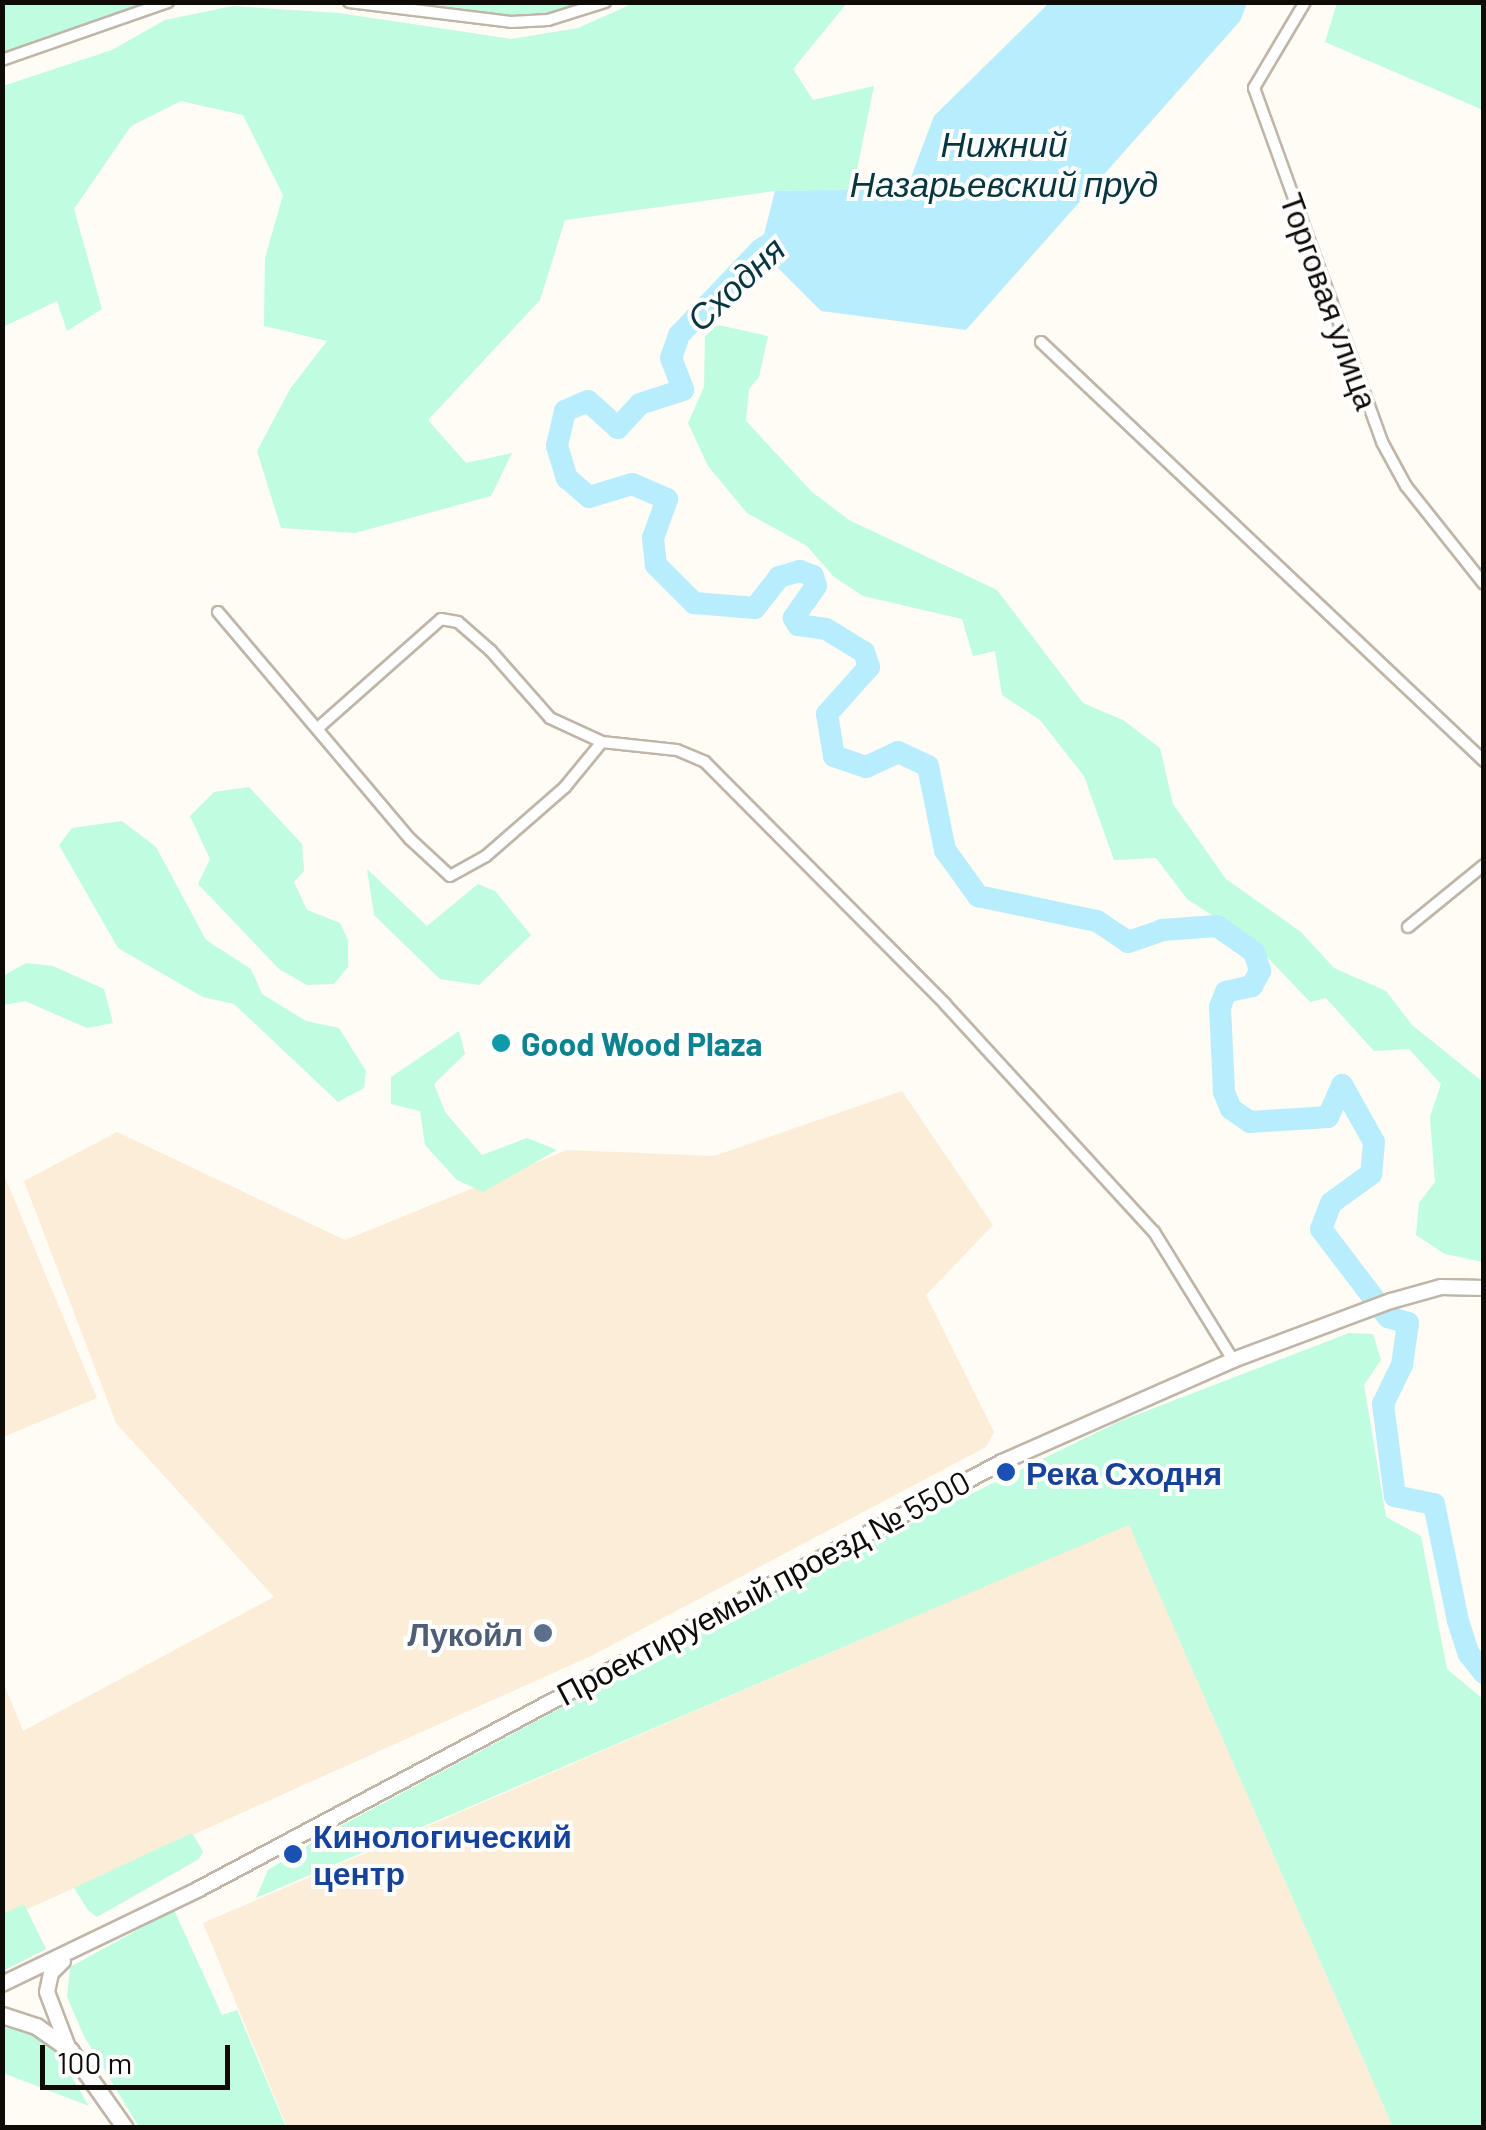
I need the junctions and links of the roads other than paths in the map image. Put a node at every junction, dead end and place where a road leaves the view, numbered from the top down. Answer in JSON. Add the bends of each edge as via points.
{"nodes":[{"id":1,"x":168,"y":2,"type":"edge"},
{"id":2,"x":349,"y":2,"type":"edge"},
{"id":3,"x":606,"y":2,"type":"edge"},
{"id":4,"x":1305,"y":2,"type":"edge"},
{"id":5,"x":2,"y":60,"type":"edge"},
{"id":6,"x":1040,"y":342,"type":"dead end"},
{"id":7,"x":1484,"y":584,"type":"edge"},
{"id":8,"x":218,"y":612,"type":"dead end"},
{"id":9,"x":318,"y":728,"type":"junction"},
{"id":10,"x":602,"y":742,"type":"junction"},
{"id":11,"x":1484,"y":762,"type":"edge"},
{"id":12,"x":1484,"y":864,"type":"edge"},
{"id":13,"x":1408,"y":927,"type":"dead end"},
{"id":14,"x":1484,"y":1288,"type":"edge"},
{"id":15,"x":1233,"y":1360,"type":"junction"},
{"id":16,"x":69,"y":1956,"type":"junction"},
{"id":17,"x":2,"y":1984,"type":"edge"},
{"id":18,"x":2,"y":2015,"type":"edge"},
{"id":19,"x":70,"y":2050,"type":"junction"},
{"id":20,"x":125,"y":2128,"type":"edge"}],
"edges":[{"from":1,"to":5,"type":"street"},
{"from":2,"to":3,"type":"street","via":[[510,22],[548,20]]},
{"from":4,"to":7,"type":"street","name":"Торговая улица","via":[[1254,88],[1382,442],[1406,486]]},
{"from":6,"to":11,"type":"street"},
{"from":8,"to":9,"type":"street"},
{"from":9,"to":10,"type":"street","via":[[441,619],[458,622],[550,718]]},
{"from":9,"to":10,"type":"street","via":[[429,861],[450,876],[486,856],[565,787]]},
{"from":10,"to":15,"type":"street","via":[[677,750],[706,762],[759,809],[1154,1232]]},
{"from":12,"to":13,"type":"street"},
{"from":14,"to":15,"type":"street","name":"Проектируемый проезд № 5500","via":[[1441,1286],[1391,1300]]},
{"from":15,"to":16,"type":"street","name":"Проектируемый проезд № 5500","via":[[948,1488]]},
{"from":16,"to":17,"type":"street","name":"Проектируемый проезд № 5500"},
{"from":16,"to":19,"type":"street","via":[[50,1973],[47,1992]]},
{"from":18,"to":19,"type":"main road","via":[[36,2026]]},
{"from":19,"to":20,"type":"main road"}]}
